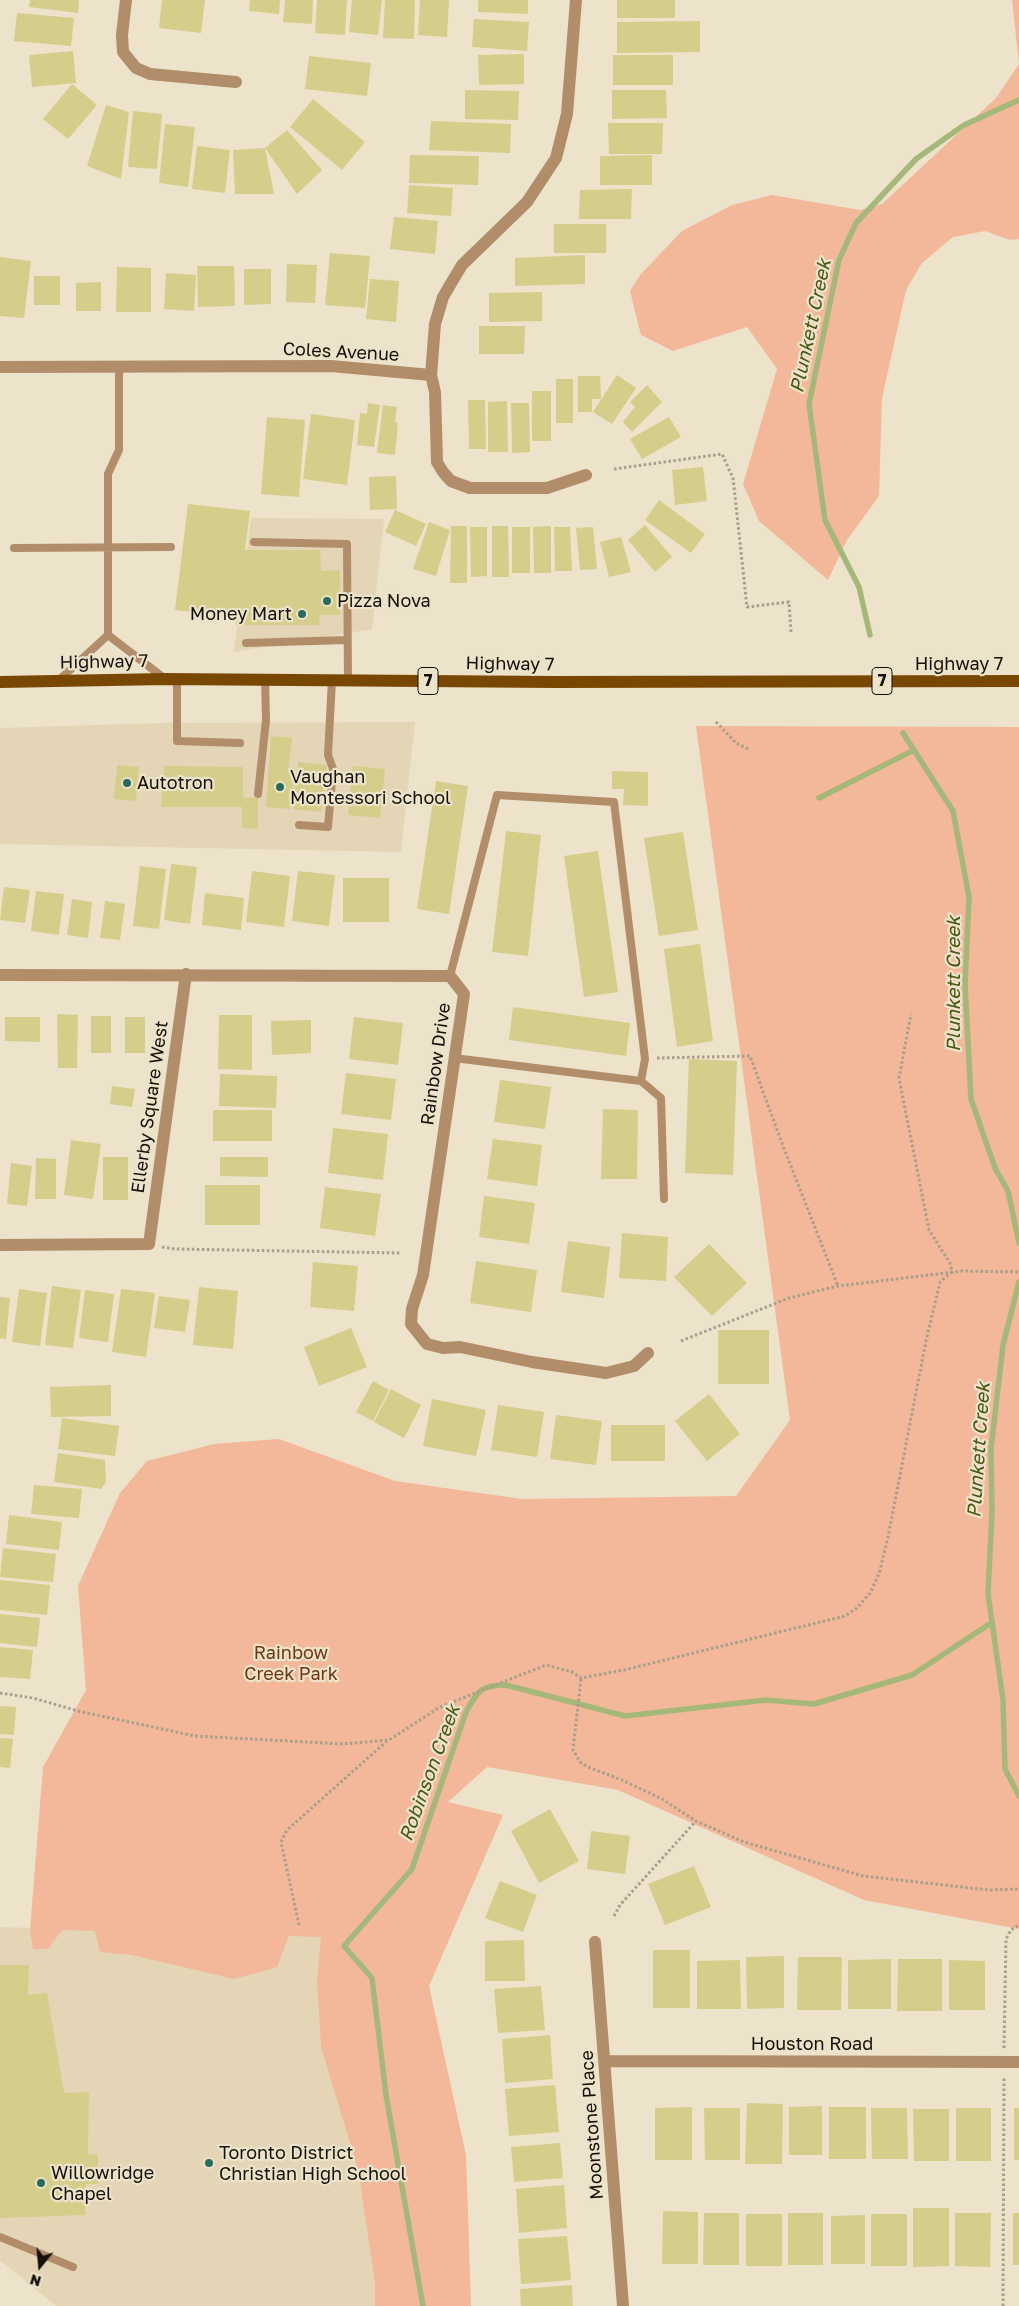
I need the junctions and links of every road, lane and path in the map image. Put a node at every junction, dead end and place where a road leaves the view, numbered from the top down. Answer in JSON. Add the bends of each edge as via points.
{"nodes":[{"id":1,"x":126,"y":0,"type":"edge"},
{"id":2,"x":576,"y":0,"type":"edge"},
{"id":3,"x":236,"y":82,"type":"dead end"},
{"id":4,"x":119,"y":366,"type":"junction"},
{"id":5,"x":0,"y":367,"type":"edge"},
{"id":6,"x":431,"y":375,"type":"junction"},
{"id":7,"x":614,"y":469,"type":"dead end"},
{"id":8,"x":586,"y":475,"type":"dead end"},
{"id":9,"x":254,"y":542,"type":"dead end"},
{"id":10,"x":171,"y":547,"type":"dead end"},
{"id":11,"x":14,"y":548,"type":"dead end"},
{"id":12,"x":107,"y":548,"type":"junction"},
{"id":13,"x":791,"y":632,"type":"dead end"},
{"id":14,"x":108,"y":635,"type":"junction"},
{"id":15,"x":347,"y":640,"type":"junction"},
{"id":16,"x":246,"y":643,"type":"dead end"},
{"id":17,"x":171,"y":679,"type":"junction"},
{"id":18,"x":265,"y":679,"type":"junction"},
{"id":19,"x":59,"y":680,"type":"junction"},
{"id":20,"x":332,"y":680,"type":"junction"},
{"id":21,"x":348,"y":680,"type":"junction"},
{"id":22,"x":1019,"y":681,"type":"edge"},
{"id":23,"x":0,"y":682,"type":"edge"},
{"id":24,"x":716,"y":722,"type":"dead end"},
{"id":25,"x":240,"y":743,"type":"dead end"},
{"id":26,"x":748,"y":749,"type":"dead end"},
{"id":27,"x":258,"y":794,"type":"dead end"},
{"id":28,"x":299,"y":825,"type":"dead end"},
{"id":29,"x":186,"y":974,"type":"junction"},
{"id":30,"x":0,"y":975,"type":"edge"},
{"id":31,"x":450,"y":976,"type":"junction"},
{"id":32,"x":911,"y":1014,"type":"dead end"},
{"id":33,"x":454,"y":1058,"type":"junction"},
{"id":34,"x":645,"y":1059,"type":"junction"},
{"id":35,"x":641,"y":1081,"type":"junction"},
{"id":36,"x":664,"y":1200,"type":"dead end"},
{"id":37,"x":149,"y":1244,"type":"junction"},
{"id":38,"x":0,"y":1245,"type":"edge"},
{"id":39,"x":401,"y":1253,"type":"dead end"},
{"id":40,"x":952,"y":1272,"type":"junction"},
{"id":41,"x":1019,"y":1272,"type":"edge"},
{"id":42,"x":838,"y":1286,"type":"junction"},
{"id":43,"x":680,"y":1342,"type":"dead end"},
{"id":44,"x":648,"y":1353,"type":"dead end"},
{"id":45,"x":580,"y":1678,"type":"junction"},
{"id":46,"x":0,"y":1693,"type":"edge"},
{"id":47,"x":389,"y":1740,"type":"junction"},
{"id":48,"x":696,"y":1821,"type":"junction"},
{"id":49,"x":1019,"y":1889,"type":"edge"},
{"id":50,"x":614,"y":1916,"type":"dead end"},
{"id":51,"x":299,"y":1924,"type":"dead end"},
{"id":52,"x":1019,"y":1925,"type":"edge"},
{"id":53,"x":595,"y":1942,"type":"dead end"},
{"id":54,"x":1004,"y":2051,"type":"dead end"},
{"id":55,"x":605,"y":2061,"type":"junction"},
{"id":56,"x":1019,"y":2062,"type":"edge"},
{"id":57,"x":1004,"y":2074,"type":"dead end"},
{"id":58,"x":0,"y":2237,"type":"edge"},
{"id":59,"x":73,"y":2267,"type":"dead end"},
{"id":60,"x":623,"y":2306,"type":"edge"},
{"id":61,"x":1003,"y":2306,"type":"edge"}],
"edges":[{"from":1,"to":3,"type":"street","via":[[123,52],[136,68],[150,74]]},
{"from":2,"to":6,"type":"street","via":[[567,114],[556,158],[526,202],[462,265],[443,297],[435,324]]},
{"from":4,"to":5,"type":"street","name":"Coles Avenue"},
{"from":4,"to":6,"type":"street","name":"Coles Avenue","via":[[331,366]]},
{"from":4,"to":12,"type":"lane","via":[[119,450],[108,474]]},
{"from":6,"to":8,"type":"street","via":[[435,392],[437,462],[451,481],[470,488],[547,488]]},
{"from":7,"to":13,"type":"path","via":[[722,454],[733,478],[748,607],[788,602]]},
{"from":9,"to":15,"type":"lane","via":[[347,544]]},
{"from":10,"to":12,"type":"lane"},
{"from":11,"to":12,"type":"lane"},
{"from":12,"to":14,"type":"lane"},
{"from":14,"to":17,"type":"lane"},
{"from":14,"to":19,"type":"lane"},
{"from":15,"to":16,"type":"lane"},
{"from":15,"to":21,"type":"lane"},
{"from":17,"to":18,"type":"main road","name":"Highway 7","number":"7"},
{"from":17,"to":19,"type":"main road","name":"Highway 7","number":"7"},
{"from":17,"to":25,"type":"lane","via":[[177,741]]},
{"from":18,"to":20,"type":"main road","name":"Highway 7","number":"7"},
{"from":18,"to":27,"type":"lane","via":[[266,720]]},
{"from":19,"to":23,"type":"main road","name":"Highway 7","number":"7"},
{"from":20,"to":21,"type":"main road","name":"Highway 7","number":"7"},
{"from":20,"to":28,"type":"lane","via":[[328,827]]},
{"from":21,"to":22,"type":"main road","name":"Highway 7","number":"7"},
{"from":24,"to":26,"type":"path","via":[[736,743]]},
{"from":29,"to":30,"type":"street","name":"Rainbow Drive"},
{"from":29,"to":31,"type":"street","name":"Rainbow Drive"},
{"from":29,"to":37,"type":"street","name":"Ellerby Square West"},
{"from":31,"to":33,"type":"street","name":"Rainbow Drive","via":[[464,994]]},
{"from":31,"to":34,"type":"lane","via":[[497,795],[614,802]]},
{"from":32,"to":40,"type":"path","via":[[899,1078],[929,1230]]},
{"from":33,"to":35,"type":"lane"},
{"from":33,"to":44,"type":"street","name":"Rainbow Drive","via":[[423,1275],[412,1309],[411,1324],[427,1344],[606,1373],[634,1366]]},
{"from":34,"to":35,"type":"lane"},
{"from":34,"to":42,"type":"path","via":[[750,1056]]},
{"from":35,"to":36,"type":"lane","via":[[660,1098]]},
{"from":37,"to":38,"type":"street"},
{"from":37,"to":39,"type":"path","via":[[175,1250]]},
{"from":40,"to":41,"type":"path"},
{"from":40,"to":42,"type":"path"},
{"from":40,"to":45,"type":"path","via":[[940,1282],[879,1574],[870,1593],[857,1608],[845,1616]]},
{"from":42,"to":43,"type":"path","via":[[789,1298]]},
{"from":45,"to":47,"type":"path","via":[[572,1672],[546,1665],[440,1707]]},
{"from":45,"to":48,"type":"path","via":[[573,1735],[573,1750],[580,1762],[662,1799]]},
{"from":46,"to":47,"type":"path","via":[[195,1736],[343,1744]]},
{"from":47,"to":51,"type":"path","via":[[287,1830],[281,1842]]},
{"from":48,"to":49,"type":"path","via":[[744,1842],[863,1876],[989,1890]]},
{"from":48,"to":50,"type":"path","via":[[620,1905]]},
{"from":52,"to":54,"type":"path","via":[[1006,1939]]},
{"from":53,"to":55,"type":"street","name":"Moonstone Place"},
{"from":55,"to":56,"type":"street","name":"Houston Road"},
{"from":55,"to":60,"type":"street","name":"Moonstone Place"},
{"from":57,"to":61,"type":"path"},
{"from":58,"to":59,"type":"lane"}]}
